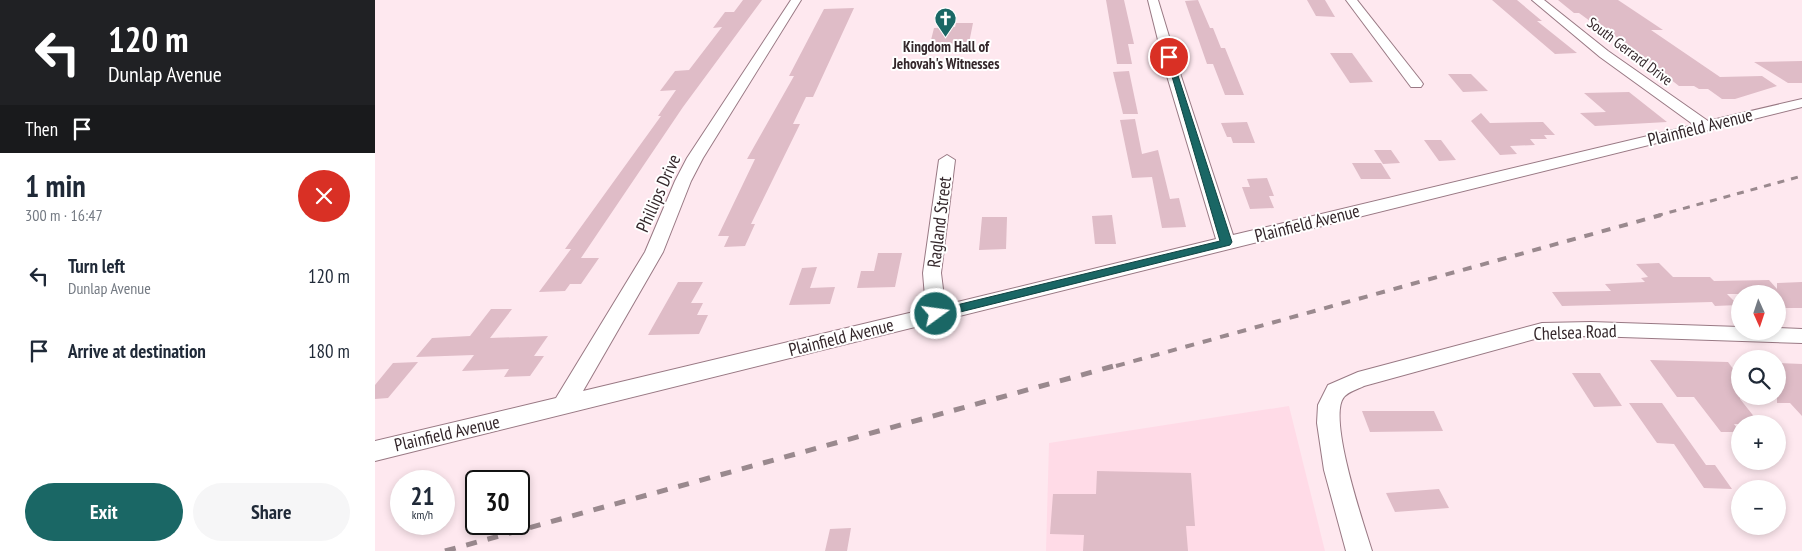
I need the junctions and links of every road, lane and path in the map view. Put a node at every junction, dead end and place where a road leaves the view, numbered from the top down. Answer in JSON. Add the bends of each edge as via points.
{"nodes":[{"id":1,"x":795,"y":0,"type":"edge"},
{"id":2,"x":1153,"y":0,"type":"edge"},
{"id":3,"x":1351,"y":0,"type":"edge"},
{"id":4,"x":1537,"y":0,"type":"edge"},
{"id":5,"x":1416,"y":84,"type":"dead end"},
{"id":6,"x":1802,"y":103,"type":"edge"},
{"id":7,"x":1705,"y":126,"type":"junction"},
{"id":8,"x":947,"y":160,"type":"dead end"},
{"id":9,"x":1226,"y":242,"type":"junction"},
{"id":10,"x":936,"y":314,"type":"junction"},
{"id":11,"x":1802,"y":336,"type":"edge"},
{"id":12,"x":1330,"y":399,"type":"joint"},
{"id":13,"x":563,"y":406,"type":"junction"},
{"id":14,"x":375,"y":451,"type":"edge"},
{"id":15,"x":1359,"y":551,"type":"edge"}],
"edges":[{"from":1,"to":13,"type":"street","name":"Phillips Drive","via":[[688,170],[654,252]]},
{"from":2,"to":9,"type":"street"},
{"from":3,"to":5,"type":"street"},
{"from":4,"to":7,"type":"street","name":"South Gerrard Drive","via":[[1604,54]]},
{"from":6,"to":7,"type":"street","name":"Plainfield Avenue"},
{"from":7,"to":9,"type":"street","name":"Plainfield Avenue"},
{"from":8,"to":10,"type":"street","name":"Ragland Street","via":[[931,273]]},
{"from":9,"to":10,"type":"street","name":"Plainfield Avenue"},
{"from":10,"to":13,"type":"street","name":"Plainfield Avenue"},
{"from":11,"to":12,"type":"street","name":"Chelsea Road","via":[[1543,330],[1358,380],[1334,393]]},
{"from":12,"to":15,"type":"street","via":[[1327,424],[1332,452]]},
{"from":13,"to":14,"type":"street","name":"Plainfield Avenue"}]}
